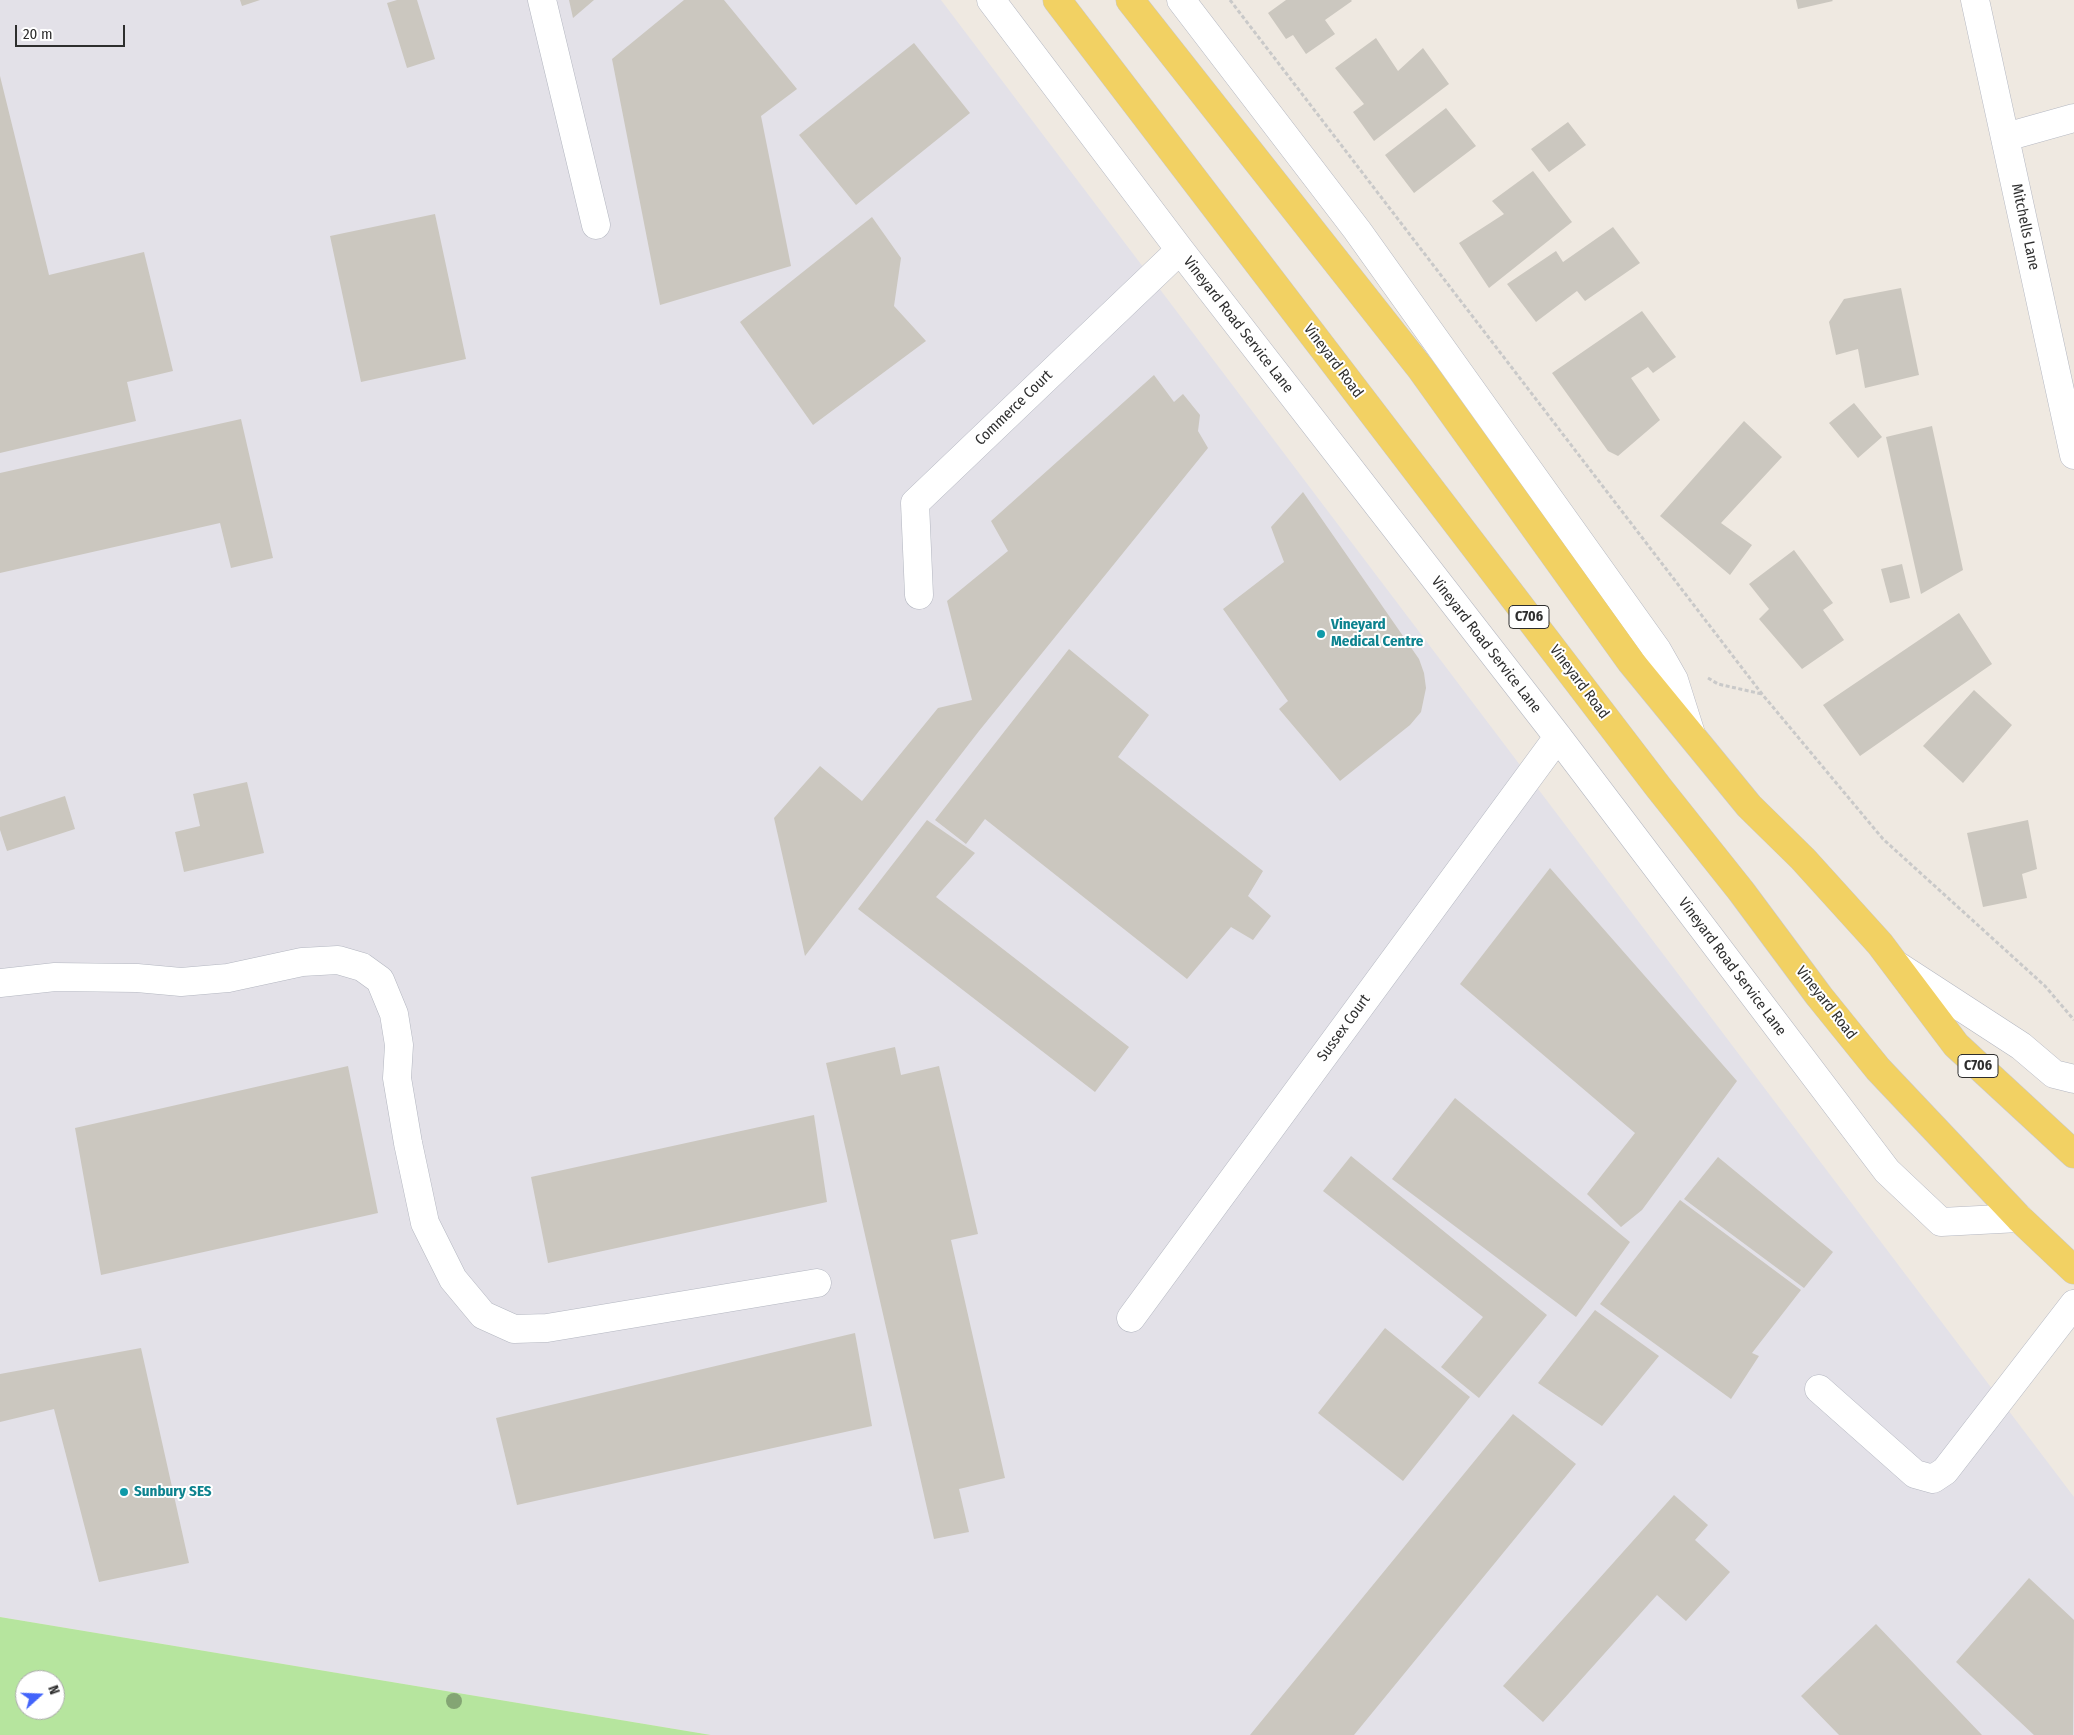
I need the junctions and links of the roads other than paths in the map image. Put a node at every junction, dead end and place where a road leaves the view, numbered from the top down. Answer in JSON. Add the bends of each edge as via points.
{"nodes":[{"id":1,"x":542,"y":0,"type":"edge"},
{"id":2,"x":991,"y":0,"type":"edge"},
{"id":3,"x":1057,"y":0,"type":"edge"},
{"id":4,"x":1130,"y":0,"type":"edge"},
{"id":5,"x":1181,"y":0,"type":"edge"},
{"id":6,"x":1975,"y":0,"type":"edge"},
{"id":7,"x":2074,"y":118,"type":"edge"},
{"id":8,"x":2006,"y":137,"type":"junction"},
{"id":9,"x":596,"y":225,"type":"dead end"},
{"id":10,"x":1180,"y":250,"type":"junction"},
{"id":11,"x":2074,"y":455,"type":"edge"},
{"id":12,"x":919,"y":595,"type":"dead end"},
{"id":13,"x":1691,"y":734,"type":"junction"},
{"id":14,"x":1558,"y":737,"type":"junction"},
{"id":15,"x":1896,"y":965,"type":"junction"},
{"id":16,"x":0,"y":983,"type":"edge"},
{"id":17,"x":2074,"y":1079,"type":"edge"},
{"id":18,"x":2074,"y":1154,"type":"edge"},
{"id":19,"x":2020,"y":1218,"type":"junction"},
{"id":20,"x":2074,"y":1270,"type":"edge"},
{"id":21,"x":817,"y":1282,"type":"dead end"},
{"id":22,"x":2074,"y":1304,"type":"edge"},
{"id":23,"x":1131,"y":1318,"type":"dead end"},
{"id":24,"x":1819,"y":1389,"type":"dead end"}],
"edges":[{"from":1,"to":9,"type":"street"},
{"from":2,"to":10,"type":"street","name":"Vineyard Road Service Lane"},
{"from":3,"to":19,"type":"main road","name":"Vineyard Road","number":"C706","via":[[1819,996],[1878,1069]]},
{"from":4,"to":13,"type":"main road","number":"C706","via":[[1421,369],[1631,662]]},
{"from":5,"to":13,"type":"street","via":[[1357,230],[1657,650],[1674,680]]},
{"from":6,"to":8,"type":"street","name":"Mitchells Lane"},
{"from":7,"to":8,"type":"street"},
{"from":8,"to":11,"type":"street","name":"Mitchells Lane"},
{"from":10,"to":12,"type":"street","name":"Commerce Court","via":[[916,502]]},
{"from":10,"to":14,"type":"street","name":"Vineyard Road Service Lane"},
{"from":13,"to":15,"type":"main road","number":"C706","via":[[1749,806],[1803,859]]},
{"from":14,"to":19,"type":"street","name":"Vineyard Road Service Lane","via":[[1887,1171],[1941,1222]]},
{"from":14,"to":23,"type":"street","name":"Sussex Court"},
{"from":15,"to":17,"type":"street","via":[[2020,1046],[2054,1074]]},
{"from":15,"to":18,"type":"main road","number":"C706","via":[[1956,1045]]},
{"from":16,"to":21,"type":"street","via":[[55,977],[182,982],[228,978],[302,962],[338,960],[362,967],[380,980],[394,1014],[398,1045],[397,1078],[426,1223],[453,1279],[483,1315],[514,1329],[547,1328]]},
{"from":19,"to":20,"type":"main road","name":"Vineyard Road","number":"C706"},
{"from":22,"to":24,"type":"street","via":[[1945,1471],[1932,1479],[1915,1474]]}]}
